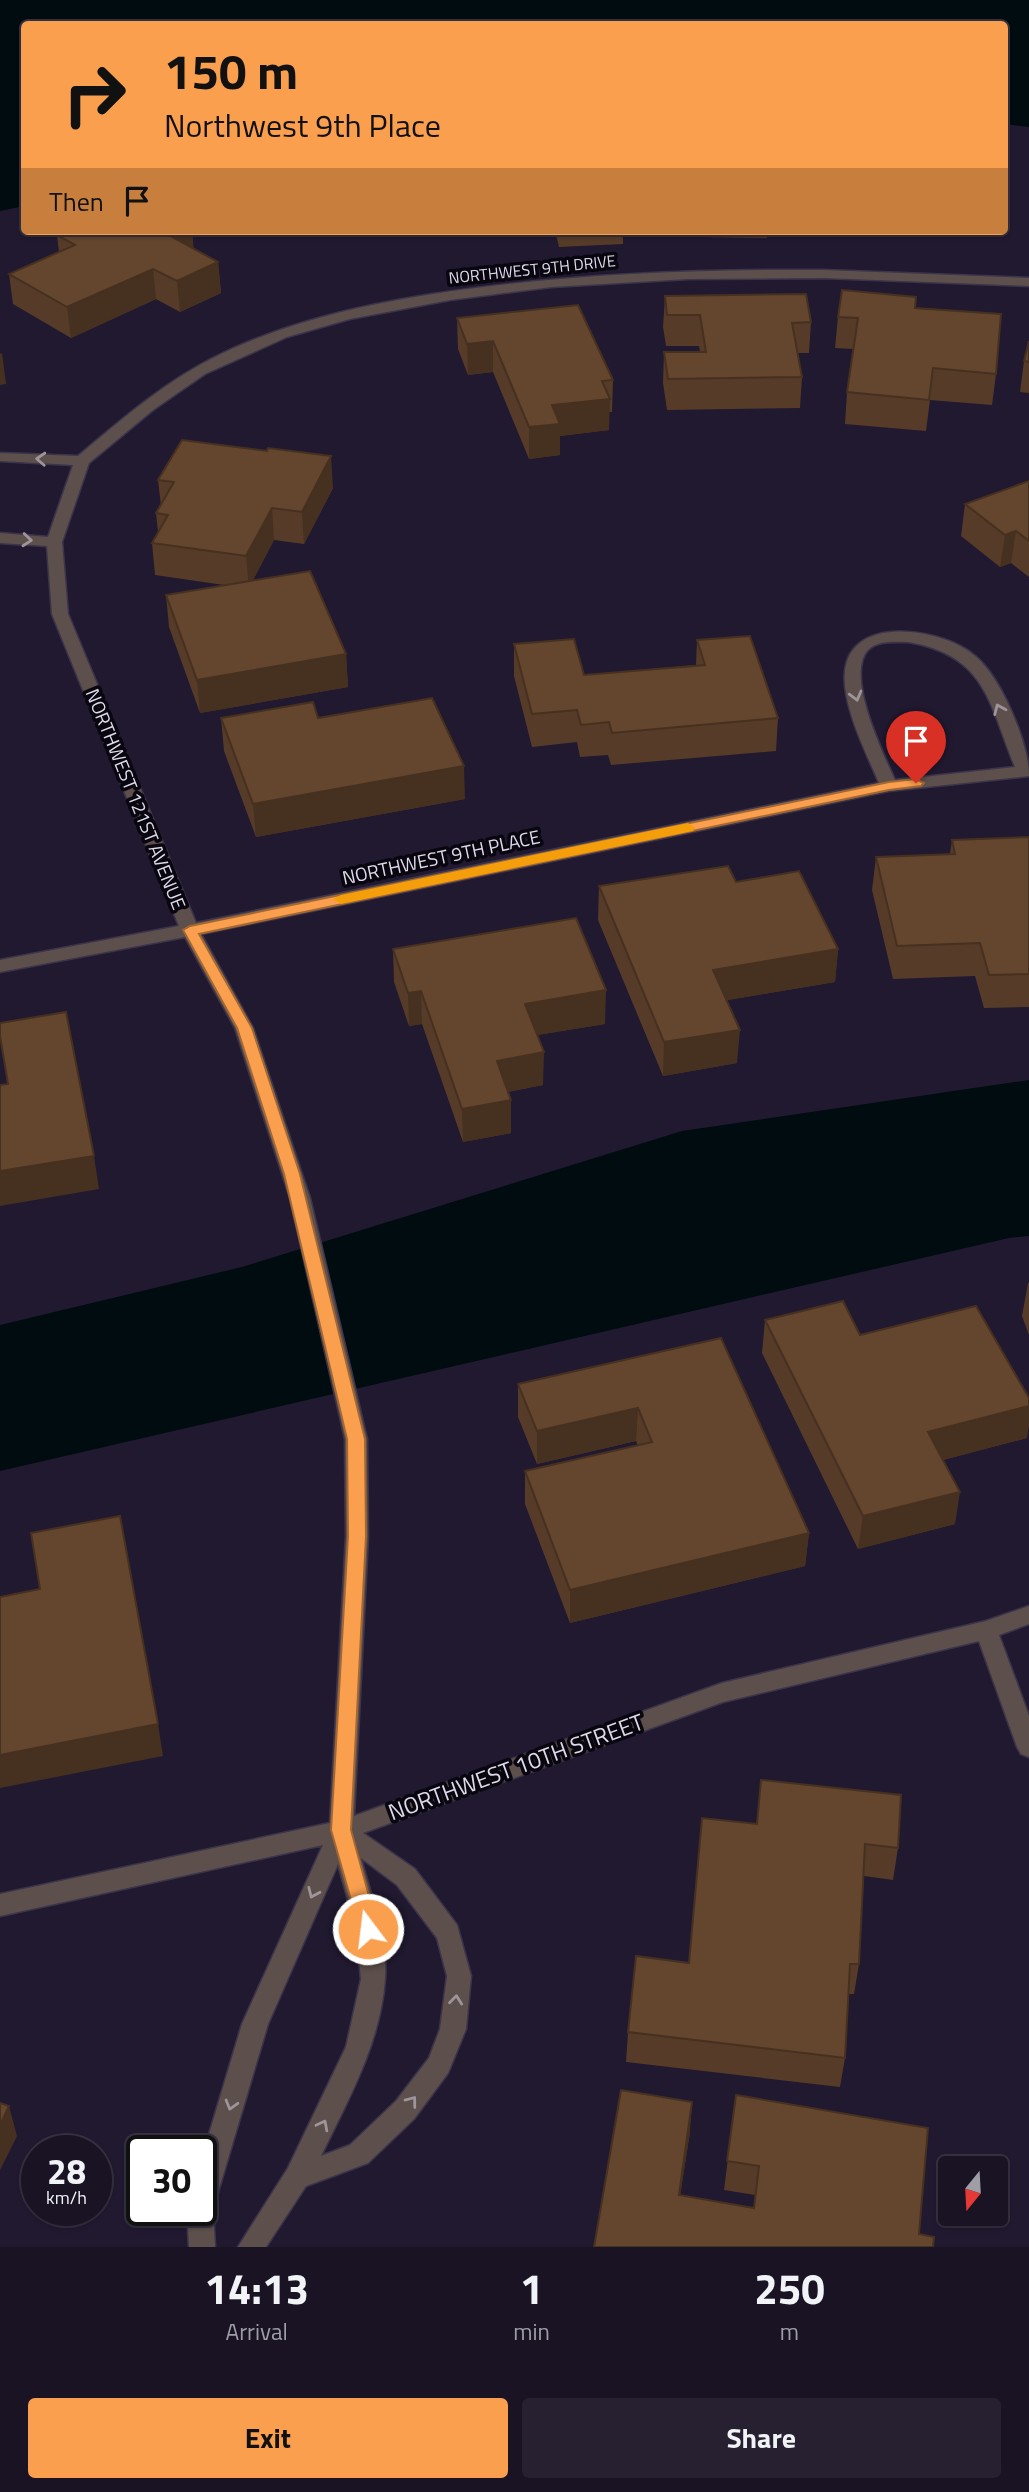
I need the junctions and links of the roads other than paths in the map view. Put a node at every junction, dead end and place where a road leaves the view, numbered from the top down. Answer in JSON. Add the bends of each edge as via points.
{"nodes":[{"id":1,"x":1029,"y":282,"type":"edge"},
{"id":2,"x":0,"y":457,"type":"edge"},
{"id":3,"x":82,"y":461,"type":"junction"},
{"id":4,"x":0,"y":538,"type":"edge"},
{"id":5,"x":54,"y":542,"type":"junction"},
{"id":6,"x":1027,"y":772,"type":"edge"},
{"id":7,"x":889,"y":786,"type":"junction"},
{"id":8,"x":190,"y":930,"type":"junction"},
{"id":9,"x":0,"y":966,"type":"edge"},
{"id":10,"x":1029,"y":1615,"type":"edge"},
{"id":11,"x":986,"y":1630,"type":"junction"},
{"id":12,"x":1029,"y":1747,"type":"edge"},
{"id":13,"x":341,"y":1830,"type":"junction"},
{"id":14,"x":0,"y":1905,"type":"edge"},
{"id":15,"x":217,"y":2153,"type":"edge"},
{"id":16,"x":297,"y":2177,"type":"junction"},
{"id":17,"x":201,"y":2226,"type":"edge"},
{"id":18,"x":202,"y":2247,"type":"edge"},
{"id":19,"x":251,"y":2247,"type":"edge"}],
"edges":[{"from":1,"to":3,"type":"street","name":"NORTHWEST 9TH DRIVE","via":[[908,275],[709,273],[573,280],[435,298],[324,320],[218,361],[142,410]]},
{"from":3,"to":2,"type":"street","one_way":true},
{"from":3,"to":5,"type":"street","name":"NORTHWEST 121ST AVENUE"},
{"from":4,"to":5,"type":"street","one_way":true},
{"from":5,"to":8,"type":"street","name":"NORTHWEST 121ST AVENUE","via":[[61,614]]},
{"from":6,"to":7,"type":"street","name":"NORTHWEST 9TH PLACE"},
{"from":6,"to":7,"type":"street","name":"NORTHWEST 9TH PLACE","one_way":true,"via":[[979,667],[965,653],[942,644],[891,635],[866,643],[851,667],[854,695]]},
{"from":7,"to":8,"type":"street","name":"NORTHWEST 9TH PLACE"},
{"from":8,"to":9,"type":"street","name":"NORTHWEST 9TH PLACE"},
{"from":8,"to":13,"type":"street","name":"NORTHWEST 121ST AVENUE","via":[[244,1028],[300,1198],[356,1439],[357,1536]]},
{"from":10,"to":11,"type":"street","name":"NORTHWEST 10TH STREET"},
{"from":11,"to":12,"type":"street"},
{"from":11,"to":13,"type":"street","name":"NORTHWEST 10TH STREET","via":[[722,1693]]},
{"from":13,"to":14,"type":"street","name":"NORTHWEST 10TH STREET"},
{"from":13,"to":15,"type":"street","name":"NORTHWEST 121ST AVENUE","one_way":true,"via":[[255,2024]]},
{"from":16,"to":13,"type":"street","name":"NORTHWEST 121ST AVENUE","one_way":true,"via":[[359,2047],[373,1979],[368,1929]]},
{"from":16,"to":13,"type":"street","one_way":true,"via":[[359,2154],[405,2110],[439,2065],[453,2029],[459,1976],[448,1933],[406,1877]]},
{"from":16,"to":19,"type":"street","name":"NORTHWEST 121ST AVENUE"},
{"from":17,"to":18,"type":"street","name":"NORTHWEST 121ST AVENUE"}]}
